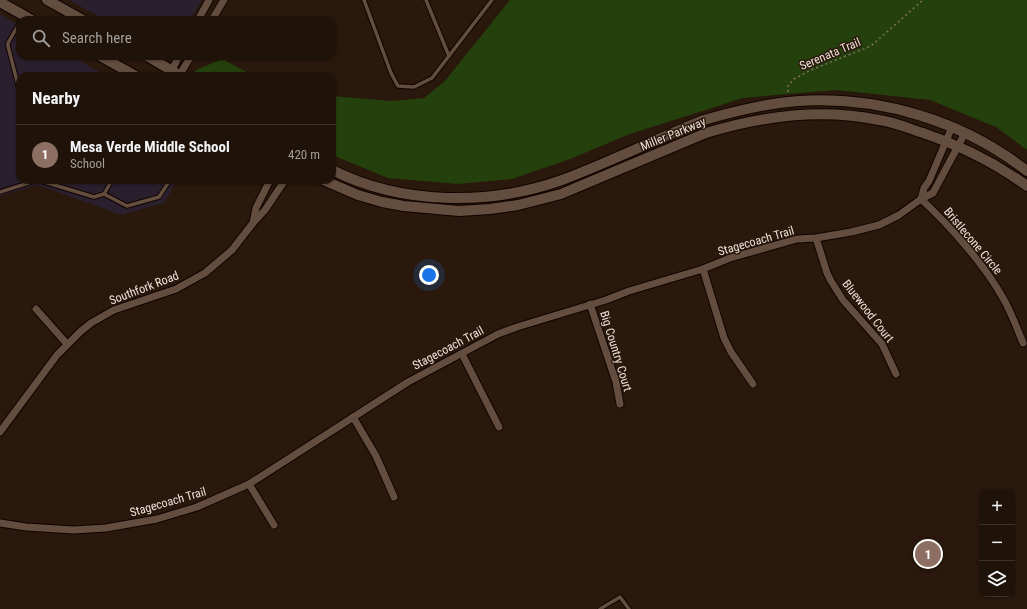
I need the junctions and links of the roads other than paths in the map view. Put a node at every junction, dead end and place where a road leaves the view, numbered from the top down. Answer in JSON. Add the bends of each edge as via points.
{"nodes":[{"id":1,"x":47,"y":0,"type":"edge"},
{"id":2,"x":210,"y":0,"type":"edge"},
{"id":3,"x":224,"y":0,"type":"edge"},
{"id":4,"x":364,"y":0,"type":"edge"},
{"id":5,"x":426,"y":0,"type":"edge"},
{"id":6,"x":492,"y":0,"type":"edge"},
{"id":7,"x":0,"y":2,"type":"edge"},
{"id":8,"x":58,"y":3,"type":"edge"},
{"id":9,"x":19,"y":16,"type":"edge"},
{"id":10,"x":77,"y":16,"type":"edge"},
{"id":11,"x":200,"y":16,"type":"edge"},
{"id":12,"x":214,"y":16,"type":"edge"},
{"id":13,"x":16,"y":32,"type":"edge"},
{"id":14,"x":450,"y":56,"type":"junction"},
{"id":15,"x":107,"y":60,"type":"edge"},
{"id":16,"x":153,"y":60,"type":"edge"},
{"id":17,"x":178,"y":60,"type":"edge"},
{"id":18,"x":188,"y":60,"type":"edge"},
{"id":19,"x":129,"y":72,"type":"edge"},
{"id":20,"x":171,"y":72,"type":"edge"},
{"id":21,"x":176,"y":72,"type":"edge"},
{"id":22,"x":178,"y":72,"type":"edge"},
{"id":23,"x":16,"y":78,"type":"edge"},
{"id":24,"x":952,"y":127,"type":"junction"},
{"id":25,"x":965,"y":133,"type":"junction"},
{"id":26,"x":946,"y":140,"type":"junction"},
{"id":27,"x":958,"y":146,"type":"junction"},
{"id":28,"x":934,"y":170,"type":"junction"},
{"id":29,"x":1027,"y":171,"type":"edge"},
{"id":30,"x":336,"y":172,"type":"edge"},
{"id":31,"x":943,"y":175,"type":"junction"},
{"id":32,"x":25,"y":184,"type":"edge"},
{"id":33,"x":51,"y":184,"type":"edge"},
{"id":34,"x":110,"y":184,"type":"edge"},
{"id":35,"x":167,"y":184,"type":"edge"},
{"id":36,"x":268,"y":184,"type":"edge"},
{"id":37,"x":282,"y":184,"type":"edge"},
{"id":38,"x":333,"y":184,"type":"edge"},
{"id":39,"x":1027,"y":186,"type":"edge"},
{"id":40,"x":266,"y":188,"type":"junction"},
{"id":41,"x":0,"y":192,"type":"edge"},
{"id":42,"x":104,"y":194,"type":"junction"},
{"id":43,"x":275,"y":194,"type":"junction"},
{"id":44,"x":922,"y":199,"type":"junction"},
{"id":45,"x":253,"y":223,"type":"junction"},
{"id":46,"x":816,"y":238,"type":"junction"},
{"id":47,"x":703,"y":270,"type":"junction"},
{"id":48,"x":590,"y":304,"type":"junction"},
{"id":49,"x":36,"y":309,"type":"dead end"},
{"id":50,"x":1023,"y":343,"type":"dead end"},
{"id":51,"x":67,"y":344,"type":"junction"},
{"id":52,"x":462,"y":354,"type":"junction"},
{"id":53,"x":896,"y":374,"type":"dead end"},
{"id":54,"x":753,"y":384,"type":"dead end"},
{"id":55,"x":620,"y":404,"type":"dead end"},
{"id":56,"x":353,"y":417,"type":"junction"},
{"id":57,"x":499,"y":428,"type":"dead end"},
{"id":58,"x":0,"y":432,"type":"edge"},
{"id":59,"x":249,"y":484,"type":"junction"},
{"id":60,"x":394,"y":497,"type":"dead end"},
{"id":61,"x":0,"y":523,"type":"edge"},
{"id":62,"x":274,"y":525,"type":"dead end"},
{"id":63,"x":600,"y":609,"type":"edge"},
{"id":64,"x":629,"y":609,"type":"edge"}],
"edges":[{"from":1,"to":8,"type":"street"},
{"from":2,"to":11,"type":"street"},
{"from":3,"to":12,"type":"street"},
{"from":4,"to":14,"type":"lane","via":[[390,73],[398,86],[414,87],[432,78]]},
{"from":5,"to":14,"type":"lane"},
{"from":6,"to":14,"type":"lane"},
{"from":7,"to":9,"type":"street"},
{"from":8,"to":10,"type":"street"},
{"from":13,"to":23,"type":"lane","via":[[8,43]]},
{"from":15,"to":19,"type":"street"},
{"from":16,"to":20,"type":"street"},
{"from":17,"to":21,"type":"street"},
{"from":18,"to":22,"type":"street"},
{"from":24,"to":25,"type":"street","name":"Miller Parkway"},
{"from":24,"to":26,"type":"street"},
{"from":24,"to":30,"type":"street","name":"Miller Parkway","via":[[917,114],[867,103],[799,101],[766,105],[704,120],[562,180],[510,194],[450,198],[412,195],[369,185]]},
{"from":25,"to":27,"type":"street","name":"Stagecoach Trail"},
{"from":25,"to":29,"type":"street","name":"Miller Parkway","via":[[997,150]]},
{"from":26,"to":27,"type":"street","name":"Miller Parkway"},
{"from":26,"to":28,"type":"street"},
{"from":26,"to":38,"type":"street","name":"Miller Parkway","via":[[898,124],[859,116],[788,115],[706,133],[561,194],[518,205],[459,211],[404,206],[358,195]]},
{"from":27,"to":31,"type":"street","name":"Stagecoach Trail"},
{"from":27,"to":39,"type":"street","name":"Miller Parkway","via":[[993,163]]},
{"from":28,"to":31,"type":"lane"},
{"from":28,"to":44,"type":"street","via":[[924,188]]},
{"from":31,"to":44,"type":"street","name":"Stagecoach Trail","via":[[933,193]]},
{"from":32,"to":41,"type":"lane"},
{"from":33,"to":42,"type":"lane","via":[[94,197]]},
{"from":34,"to":42,"type":"lane"},
{"from":35,"to":42,"type":"lane","via":[[159,197],[127,206]]},
{"from":36,"to":40,"type":"street","name":"Southfork Road"},
{"from":37,"to":43,"type":"street","name":"Southfork Road"},
{"from":40,"to":43,"type":"lane"},
{"from":40,"to":45,"type":"street","name":"Southfork Road","via":[[256,208]]},
{"from":43,"to":45,"type":"street","name":"Southfork Road"},
{"from":44,"to":46,"type":"street","name":"Stagecoach Trail","via":[[899,216],[879,225]]},
{"from":44,"to":50,"type":"street","name":"Bristlecone Circle","via":[[992,279],[1004,299]]},
{"from":45,"to":51,"type":"street","name":"Southfork Road","via":[[232,250],[205,273],[176,288],[114,310],[91,323]]},
{"from":46,"to":47,"type":"street","name":"Stagecoach Trail","via":[[798,239],[730,258]]},
{"from":46,"to":53,"type":"street","name":"Bluewood Court","via":[[831,281],[843,300],[882,344]]},
{"from":47,"to":48,"type":"street","name":"Stagecoach Trail"},
{"from":47,"to":54,"type":"street","via":[[724,338]]},
{"from":48,"to":52,"type":"street","name":"Stagecoach Trail","via":[[517,327],[481,342]]},
{"from":48,"to":55,"type":"street","name":"Big Country Court","via":[[616,382]]},
{"from":49,"to":51,"type":"street"},
{"from":51,"to":58,"type":"street","name":"Southfork Road"},
{"from":52,"to":56,"type":"street","name":"Stagecoach Trail","via":[[408,382]]},
{"from":52,"to":57,"type":"street"},
{"from":56,"to":59,"type":"street","name":"Stagecoach Trail"},
{"from":56,"to":60,"type":"street","via":[[376,456]]},
{"from":59,"to":61,"type":"street","name":"Stagecoach Trail","via":[[197,507],[128,525],[74,530]]},
{"from":59,"to":62,"type":"street"},
{"from":63,"to":64,"type":"lane","via":[[620,597]]}]}
